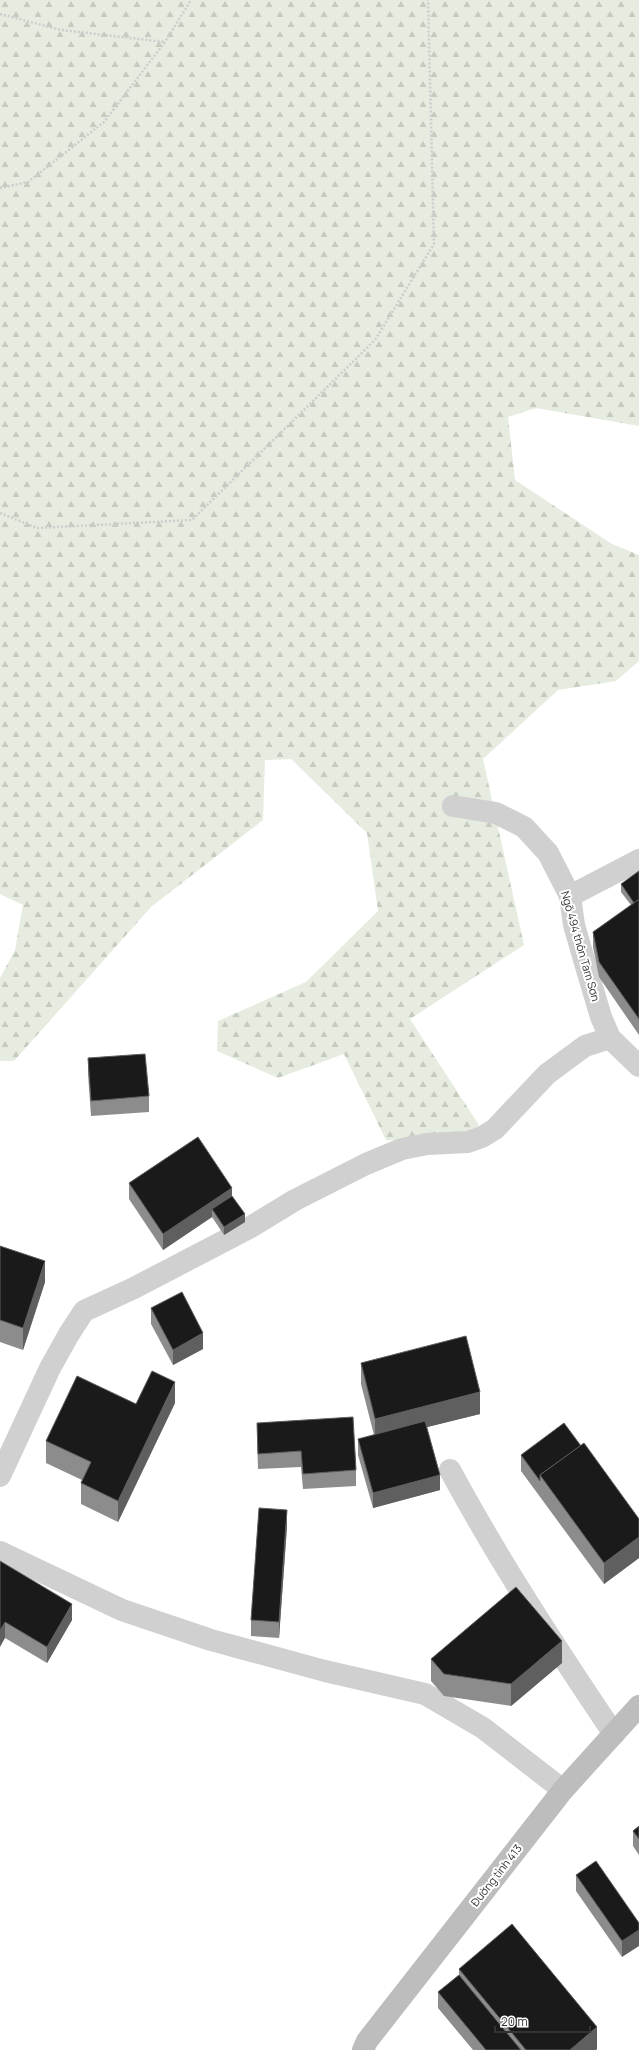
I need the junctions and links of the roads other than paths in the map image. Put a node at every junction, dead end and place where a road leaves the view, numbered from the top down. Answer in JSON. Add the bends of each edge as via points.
{"nodes":[{"id":1,"x":453,"y":806,"type":"dead end"},
{"id":2,"x":639,"y":860,"type":"edge"},
{"id":3,"x":570,"y":896,"type":"junction"},
{"id":4,"x":610,"y":1038,"type":"junction"},
{"id":5,"x":639,"y":1066,"type":"edge"},
{"id":6,"x":450,"y":1470,"type":"dead end"},
{"id":7,"x":0,"y":1476,"type":"edge"},
{"id":8,"x":0,"y":1552,"type":"edge"},
{"id":9,"x":639,"y":1706,"type":"edge"},
{"id":10,"x":614,"y":1734,"type":"junction"},
{"id":11,"x":563,"y":1790,"type":"junction"},
{"id":12,"x":362,"y":2050,"type":"edge"}],
"edges":[{"from":1,"to":3,"type":"street","name":"Ngõ 494 thôn Tam Sơn","via":[[496,813],[524,827],[548,853]]},
{"from":2,"to":3,"type":"street"},
{"from":3,"to":4,"type":"street","name":"Ngõ 494 thôn Tam Sơn","via":[[574,925],[601,1017]]},
{"from":4,"to":5,"type":"street","name":"Ngõ 494 thôn Tam Sơn"},
{"from":4,"to":7,"type":"street","via":[[585,1046],[547,1074],[495,1129],[482,1137],[468,1142],[427,1144],[402,1149],[366,1164],[134,1288],[84,1311],[50,1368]]},
{"from":6,"to":10,"type":"street","via":[[482,1529],[569,1668]]},
{"from":8,"to":11,"type":"street","via":[[122,1610],[211,1640],[325,1671],[425,1694],[483,1728]]},
{"from":9,"to":10,"type":"main road","name":"Đường tỉnh 413"},
{"from":10,"to":11,"type":"main road","name":"Đường tỉnh 413"},
{"from":11,"to":12,"type":"main road","name":"Đường tỉnh 413"}]}
